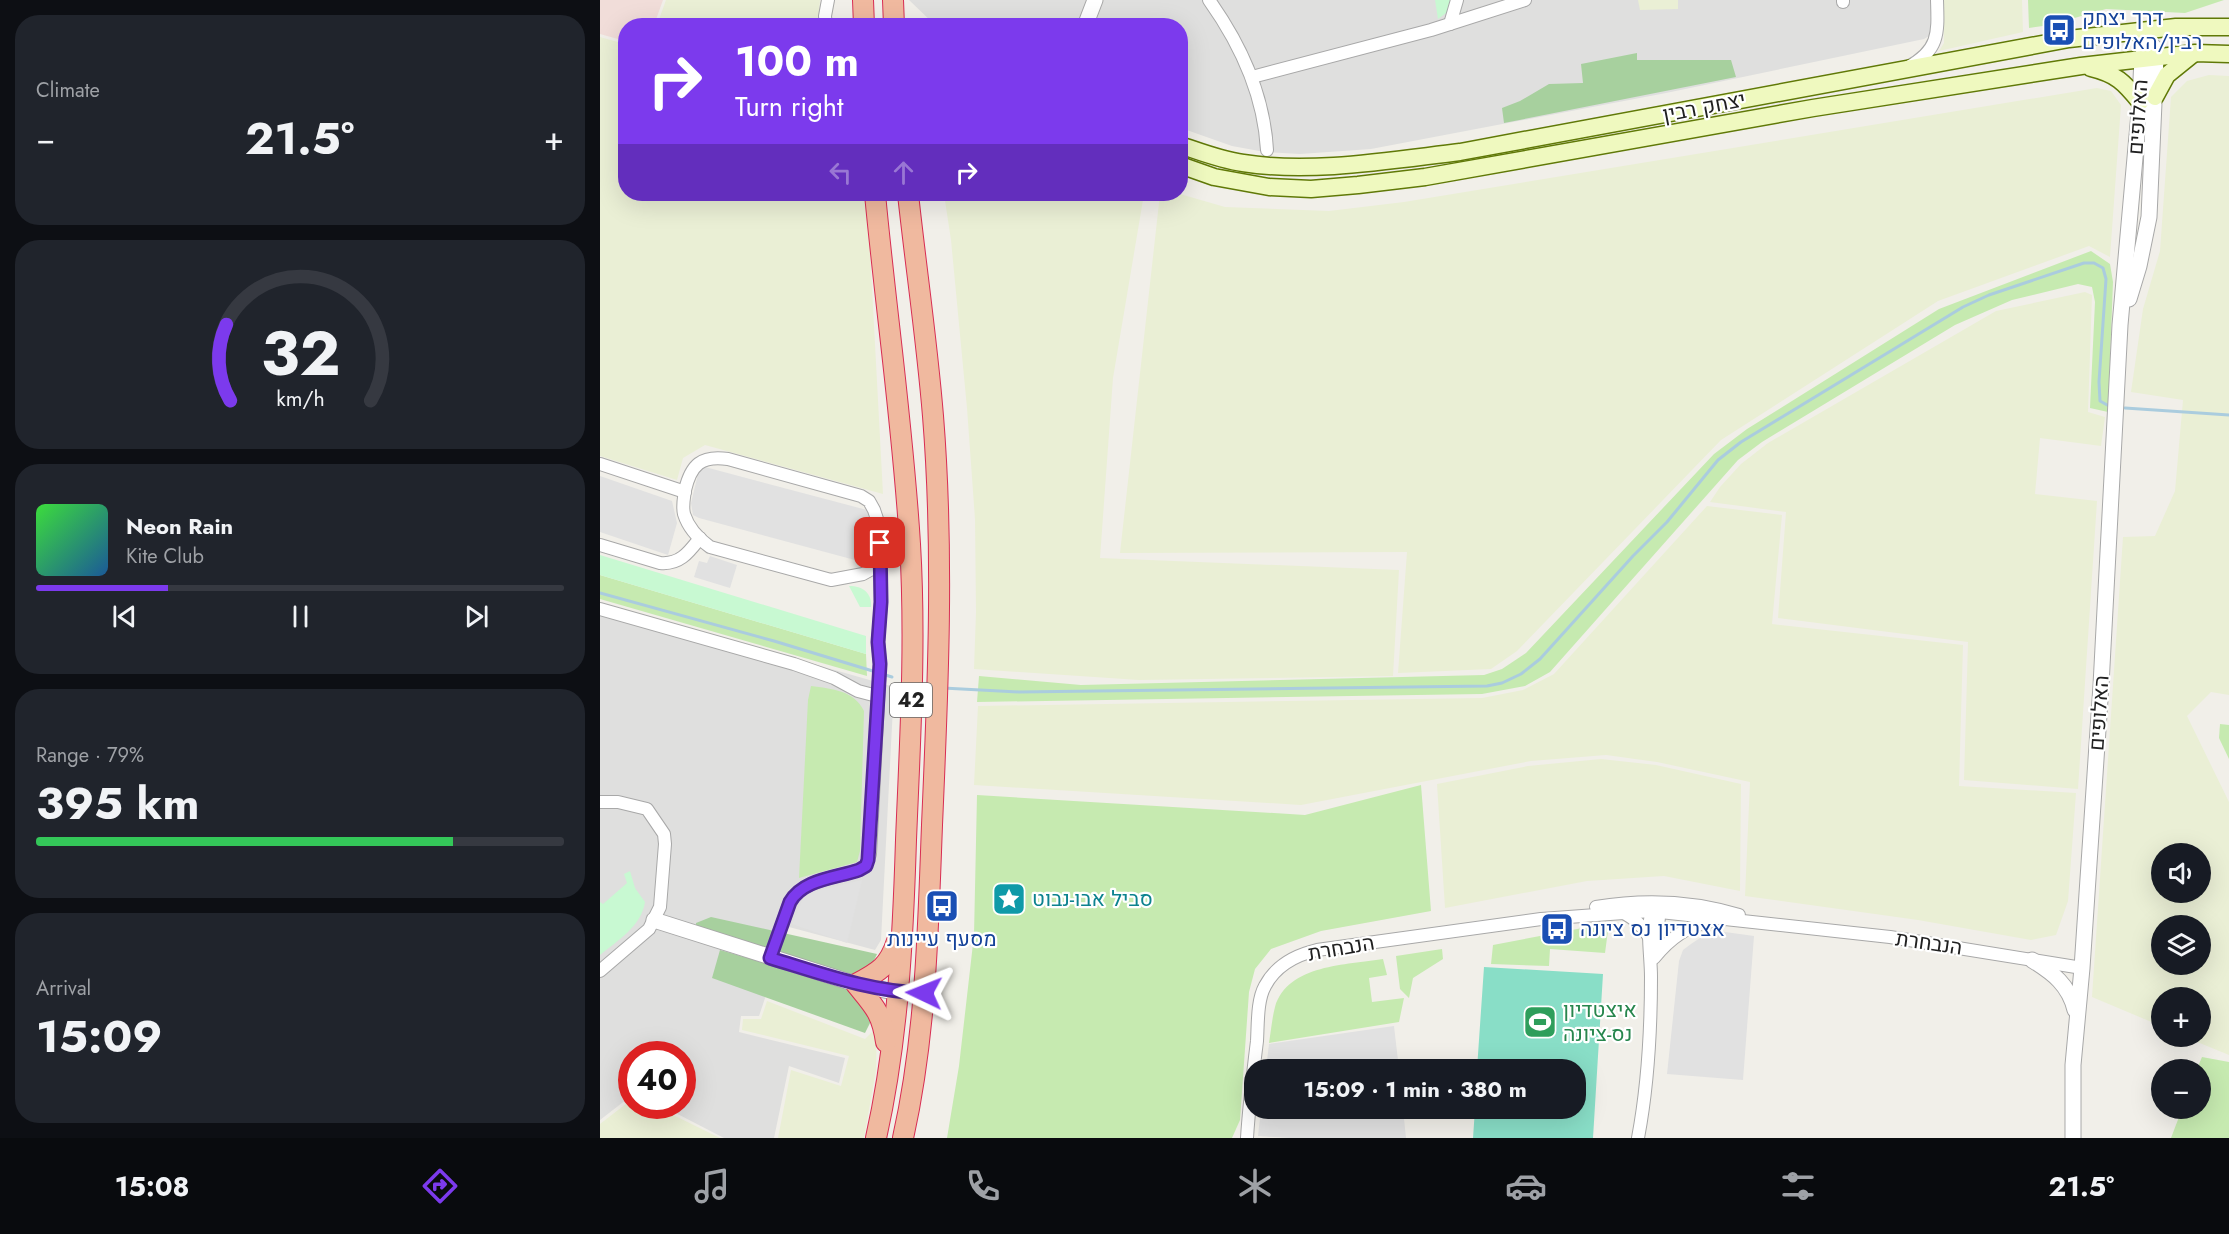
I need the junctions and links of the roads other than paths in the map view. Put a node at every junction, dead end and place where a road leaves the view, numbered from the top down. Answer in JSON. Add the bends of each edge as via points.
{"nodes":[{"id":1,"x":828,"y":0,"type":"edge"},
{"id":2,"x":863,"y":0,"type":"edge"},
{"id":3,"x":1095,"y":0,"type":"edge"},
{"id":4,"x":1457,"y":0,"type":"edge"},
{"id":5,"x":1525,"y":0,"type":"edge"},
{"id":6,"x":1937,"y":0,"type":"edge"},
{"id":7,"x":1211,"y":1,"type":"edge"},
{"id":8,"x":893,"y":3,"type":"edge"},
{"id":9,"x":825,"y":18,"type":"edge"},
{"id":10,"x":864,"y":18,"type":"edge"},
{"id":11,"x":894,"y":18,"type":"edge"},
{"id":12,"x":902,"y":18,"type":"edge"},
{"id":13,"x":1088,"y":18,"type":"edge"},
{"id":14,"x":1450,"y":24,"type":"junction"},
{"id":15,"x":2229,"y":27,"type":"edge"},
{"id":16,"x":2150,"y":30,"type":"junction"},
{"id":17,"x":2194,"y":53,"type":"junction"},
{"id":18,"x":2229,"y":54,"type":"edge"},
{"id":19,"x":2149,"y":58,"type":"junction"},
{"id":20,"x":2081,"y":66,"type":"junction"},
{"id":21,"x":1902,"y":70,"type":"junction"},
{"id":22,"x":1252,"y":76,"type":"junction"},
{"id":23,"x":2147,"y":100,"type":"junction"},
{"id":24,"x":1188,"y":148,"type":"edge"},
{"id":25,"x":1268,"y":150,"type":"dead end"},
{"id":26,"x":1188,"y":168,"type":"edge"},
{"id":27,"x":876,"y":201,"type":"edge"},
{"id":28,"x":909,"y":201,"type":"edge"},
{"id":29,"x":600,"y":464,"type":"edge"},
{"id":30,"x":685,"y":492,"type":"junction"},
{"id":31,"x":700,"y":538,"type":"junction"},
{"id":32,"x":600,"y":544,"type":"edge"},
{"id":33,"x":879,"y":560,"type":"junction"},
{"id":34,"x":857,"y":575,"type":"junction"},
{"id":35,"x":880,"y":594,"type":"junction"},
{"id":36,"x":600,"y":609,"type":"edge"},
{"id":37,"x":878,"y":696,"type":"junction"},
{"id":38,"x":600,"y":802,"type":"edge"},
{"id":39,"x":904,"y":906,"type":"junction"},
{"id":40,"x":1654,"y":908,"type":"junction"},
{"id":41,"x":1621,"y":912,"type":"junction"},
{"id":42,"x":1541,"y":919,"type":"junction"},
{"id":43,"x":1722,"y":919,"type":"junction"},
{"id":44,"x":654,"y":920,"type":"junction"},
{"id":45,"x":1775,"y":925,"type":"junction"},
{"id":46,"x":1649,"y":937,"type":"junction"},
{"id":47,"x":770,"y":958,"type":"junction"},
{"id":48,"x":1654,"y":958,"type":"junction"},
{"id":49,"x":2032,"y":960,"type":"junction"},
{"id":50,"x":2082,"y":968,"type":"junction"},
{"id":51,"x":600,"y":971,"type":"edge"},
{"id":52,"x":1651,"y":976,"type":"junction"},
{"id":53,"x":856,"y":984,"type":"junction"},
{"id":54,"x":898,"y":993,"type":"junction"},
{"id":55,"x":924,"y":993,"type":"junction"},
{"id":56,"x":2076,"y":1017,"type":"junction"},
{"id":57,"x":889,"y":1062,"type":"junction"},
{"id":58,"x":2073,"y":1102,"type":"junction"},
{"id":59,"x":1247,"y":1137,"type":"edge"},
{"id":60,"x":876,"y":1138,"type":"edge"},
{"id":61,"x":903,"y":1138,"type":"edge"},
{"id":62,"x":1638,"y":1138,"type":"edge"},
{"id":63,"x":2073,"y":1138,"type":"edge"},
{"id":64,"x":2079,"y":1138,"type":"edge"}],
"edges":[{"from":1,"to":9,"type":"street"},
{"from":2,"to":10,"type":"highway"},
{"from":3,"to":13,"type":"street"},
{"from":4,"to":14,"type":"street"},
{"from":5,"to":14,"type":"street"},
{"from":6,"to":21,"type":"street","via":[[1935,42],[1923,57]]},
{"from":7,"to":22,"type":"street"},
{"from":8,"to":11,"type":"highway"},
{"from":8,"to":12,"type":"highway"},
{"from":14,"to":22,"type":"street"},
{"from":15,"to":16,"type":"main road","name":"יצחק רבין"},
{"from":16,"to":19,"type":"street","name":"האלופים"},
{"from":16,"to":21,"type":"main road","name":"יצחק רבין","via":[[2069,39]]},
{"from":17,"to":18,"type":"main road","name":"יצחק רבין"},
{"from":17,"to":19,"type":"main road","name":"יצחק רבין"},
{"from":17,"to":23,"type":"main road","via":[[2167,75]]},
{"from":19,"to":20,"type":"main road","name":"יצחק רבין"},
{"from":19,"to":23,"type":"street","name":"האלופים"},
{"from":20,"to":23,"type":"main road","via":[[2109,72]]},
{"from":20,"to":26,"type":"main road","name":"יצחק רבין","via":[[1358,185],[1269,187]]},
{"from":21,"to":24,"type":"main road","name":"יצחק רבין","via":[[1460,152],[1382,161],[1308,167],[1245,164]]},
{"from":22,"to":25,"type":"street","via":[[1263,112]]},
{"from":23,"to":50,"type":"street","name":"האלופים","via":[[2120,325]]},
{"from":27,"to":39,"type":"highway","number":"42","via":[[910,546],[913,638]]},
{"from":28,"to":55,"type":"highway","number":"42","via":[[933,416],[940,563]]},
{"from":29,"to":30,"type":"street"},
{"from":30,"to":31,"type":"street","via":[[685,516]]},
{"from":30,"to":33,"type":"street","via":[[695,466],[712,458],[851,492],[869,501],[874,510]]},
{"from":31,"to":32,"type":"street","via":[[679,561],[670,564]]},
{"from":31,"to":34,"type":"street","via":[[710,547],[824,580]]},
{"from":33,"to":34,"type":"street","via":[[872,569]]},
{"from":33,"to":35,"type":"street"},
{"from":34,"to":35,"type":"street","via":[[872,583]]},
{"from":35,"to":37,"type":"street"},
{"from":36,"to":37,"type":"street","via":[[794,664]]},
{"from":37,"to":47,"type":"street","via":[[866,866],[807,885],[795,893]]},
{"from":38,"to":44,"type":"street","via":[[647,809],[660,826],[665,844],[660,907]]},
{"from":39,"to":53,"type":"highway","via":[[893,953],[878,973]]},
{"from":39,"to":54,"type":"highway","number":"42"},
{"from":40,"to":41,"type":"street","name":"הנבחרת"},
{"from":40,"to":42,"type":"street","name":"הנבחרת","via":[[1616,903]]},
{"from":40,"to":43,"type":"street","name":"הנבחרת"},
{"from":40,"to":45,"type":"street","name":"הנבחרת","via":[[1719,910]]},
{"from":40,"to":46,"type":"street"},
{"from":40,"to":48,"type":"street","via":[[1658,932]]},
{"from":41,"to":42,"type":"street","name":"הנבחרת"},
{"from":41,"to":46,"type":"street","via":[[1635,918]]},
{"from":42,"to":59,"type":"street","name":"הנבחרת","via":[[1335,947],[1290,960],[1264,987]]},
{"from":43,"to":45,"type":"street","name":"הנבחרת"},
{"from":43,"to":48,"type":"street","via":[[1696,924],[1679,933]]},
{"from":44,"to":47,"type":"street"},
{"from":44,"to":51,"type":"street","via":[[649,929]]},
{"from":45,"to":49,"type":"street","name":"הנבחרת","via":[[1890,937]]},
{"from":46,"to":52,"type":"street"},
{"from":47,"to":53,"type":"street"},
{"from":48,"to":52,"type":"street"},
{"from":49,"to":50,"type":"street","name":"הנבחרת"},
{"from":49,"to":56,"type":"street","via":[[2058,977],[2072,999]]},
{"from":50,"to":56,"type":"street","name":"האלופים"},
{"from":52,"to":62,"type":"street","via":[[1646,1094]]},
{"from":53,"to":54,"type":"street"},
{"from":53,"to":57,"type":"highway","via":[[879,1012]]},
{"from":54,"to":55,"type":"street"},
{"from":54,"to":57,"type":"highway","number":"42"},
{"from":55,"to":61,"type":"highway","number":"42"},
{"from":56,"to":58,"type":"street","name":"האלופים"},
{"from":57,"to":60,"type":"highway","number":"42"},
{"from":58,"to":63,"type":"street","name":"האלופים"},
{"from":58,"to":64,"type":"street","name":"האלופים"}]}
